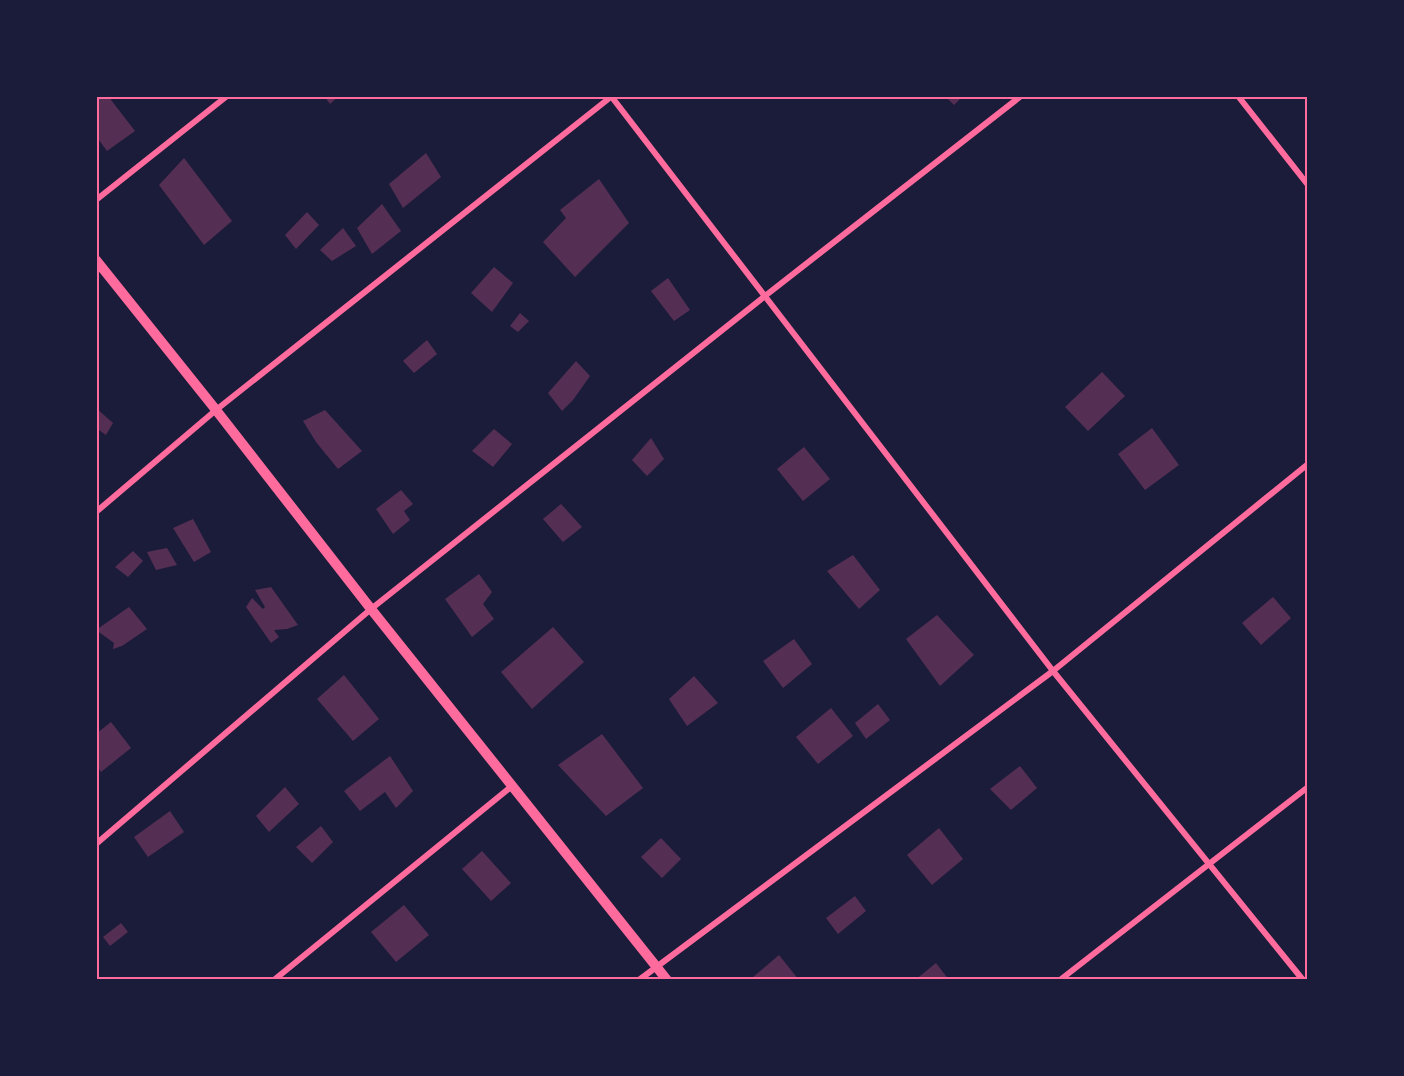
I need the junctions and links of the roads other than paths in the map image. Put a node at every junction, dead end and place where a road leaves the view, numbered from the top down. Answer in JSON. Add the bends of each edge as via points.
{"nodes":[{"id":1,"x":227,"y":96,"type":"edge"},
{"id":2,"x":612,"y":96,"type":"edge"},
{"id":3,"x":1021,"y":96,"type":"edge"},
{"id":4,"x":1238,"y":96,"type":"edge"},
{"id":5,"x":1308,"y":185,"type":"edge"},
{"id":6,"x":96,"y":200,"type":"edge"},
{"id":7,"x":96,"y":260,"type":"edge"},
{"id":8,"x":765,"y":296,"type":"junction"},
{"id":9,"x":216,"y":410,"type":"junction"},
{"id":10,"x":1308,"y":464,"type":"edge"},
{"id":11,"x":96,"y":512,"type":"edge"},
{"id":12,"x":371,"y":609,"type":"junction"},
{"id":13,"x":1053,"y":671,"type":"junction"},
{"id":14,"x":512,"y":786,"type":"junction"},
{"id":15,"x":1308,"y":787,"type":"edge"},
{"id":16,"x":96,"y":844,"type":"edge"},
{"id":17,"x":1209,"y":864,"type":"junction"},
{"id":18,"x":657,"y":966,"type":"junction"},
{"id":19,"x":274,"y":980,"type":"edge"},
{"id":20,"x":639,"y":980,"type":"edge"},
{"id":21,"x":667,"y":980,"type":"edge"},
{"id":22,"x":1060,"y":980,"type":"edge"},
{"id":23,"x":1303,"y":980,"type":"edge"}],
"edges":[{"from":1,"to":6,"type":"street"},
{"from":2,"to":8,"type":"street"},
{"from":2,"to":9,"type":"street"},
{"from":3,"to":8,"type":"street"},
{"from":4,"to":5,"type":"street"},
{"from":7,"to":9,"type":"street"},
{"from":8,"to":12,"type":"street"},
{"from":8,"to":13,"type":"street"},
{"from":9,"to":11,"type":"street"},
{"from":9,"to":12,"type":"street"},
{"from":10,"to":13,"type":"street"},
{"from":12,"to":14,"type":"street"},
{"from":12,"to":16,"type":"street"},
{"from":13,"to":17,"type":"street"},
{"from":13,"to":18,"type":"street"},
{"from":14,"to":18,"type":"street"},
{"from":14,"to":19,"type":"street"},
{"from":15,"to":17,"type":"street"},
{"from":17,"to":22,"type":"street"},
{"from":17,"to":23,"type":"street"},
{"from":18,"to":20,"type":"street"},
{"from":18,"to":21,"type":"street"}]}
